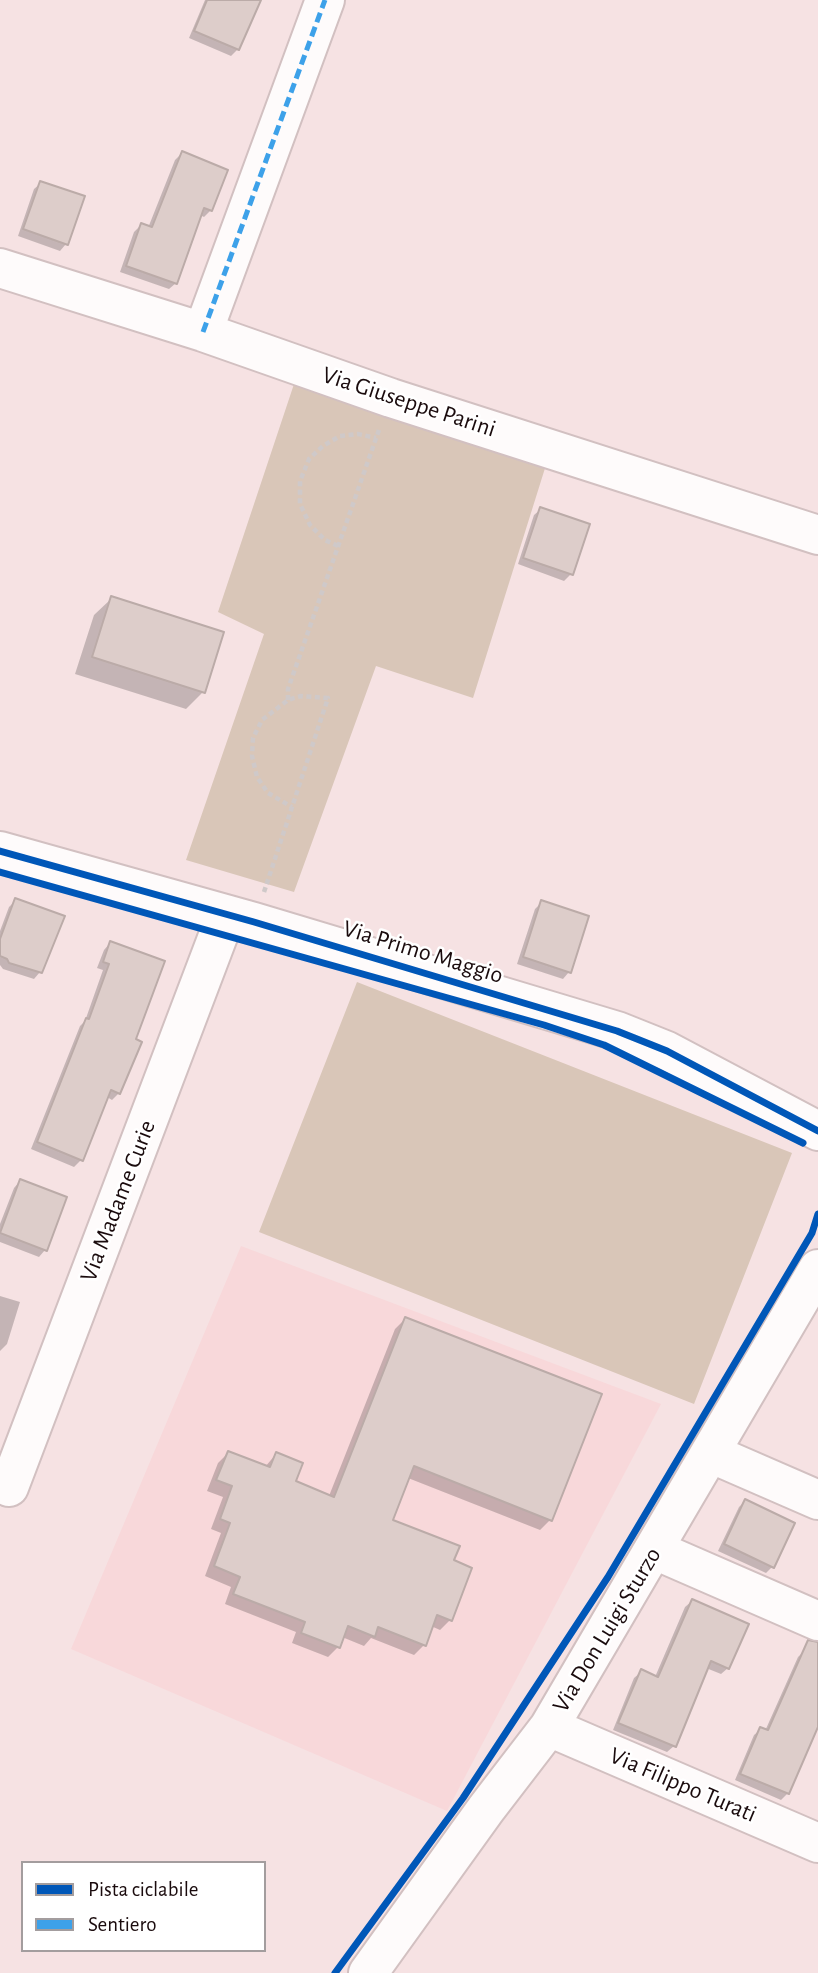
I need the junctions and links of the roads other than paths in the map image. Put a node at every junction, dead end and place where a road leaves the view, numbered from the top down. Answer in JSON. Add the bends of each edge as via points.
{"nodes":[{"id":1,"x":325,"y":0,"type":"edge"},
{"id":2,"x":0,"y":268,"type":"edge"},
{"id":3,"x":203,"y":332,"type":"junction"},
{"id":4,"x":818,"y":535,"type":"edge"},
{"id":5,"x":0,"y":851,"type":"edge"},
{"id":6,"x":240,"y":918,"type":"junction"},
{"id":7,"x":818,"y":1131,"type":"edge"},
{"id":8,"x":818,"y":1269,"type":"edge"},
{"id":9,"x":710,"y":1453,"type":"junction"},
{"id":10,"x":9,"y":1487,"type":"dead end"},
{"id":11,"x":818,"y":1500,"type":"edge"},
{"id":12,"x":655,"y":1550,"type":"junction"},
{"id":13,"x":818,"y":1621,"type":"edge"},
{"id":14,"x":549,"y":1727,"type":"junction"},
{"id":15,"x":818,"y":1843,"type":"edge"},
{"id":16,"x":368,"y":1973,"type":"edge"}],
"edges":[{"from":1,"to":3,"type":"street"},
{"from":2,"to":3,"type":"street","name":"Via Giuseppe Parini"},
{"from":3,"to":4,"type":"street","name":"Via Giuseppe Parini","via":[[390,398]]},
{"from":5,"to":6,"type":"street","name":"Via Primo Maggio"},
{"from":6,"to":7,"type":"street","name":"Via Primo Maggio","via":[[617,1031],[667,1051]]},
{"from":6,"to":10,"type":"street","name":"Via Madame Curie"},
{"from":8,"to":9,"type":"street","name":"Via Don Luigi Sturzo"},
{"from":9,"to":11,"type":"street"},
{"from":9,"to":12,"type":"street","name":"Via Don Luigi Sturzo"},
{"from":12,"to":13,"type":"street"},
{"from":12,"to":14,"type":"street","name":"Via Don Luigi Sturzo"},
{"from":14,"to":15,"type":"street","name":"Via Filippo Turati"},
{"from":14,"to":16,"type":"street","name":"Via Don Luigi Sturzo"}]}
